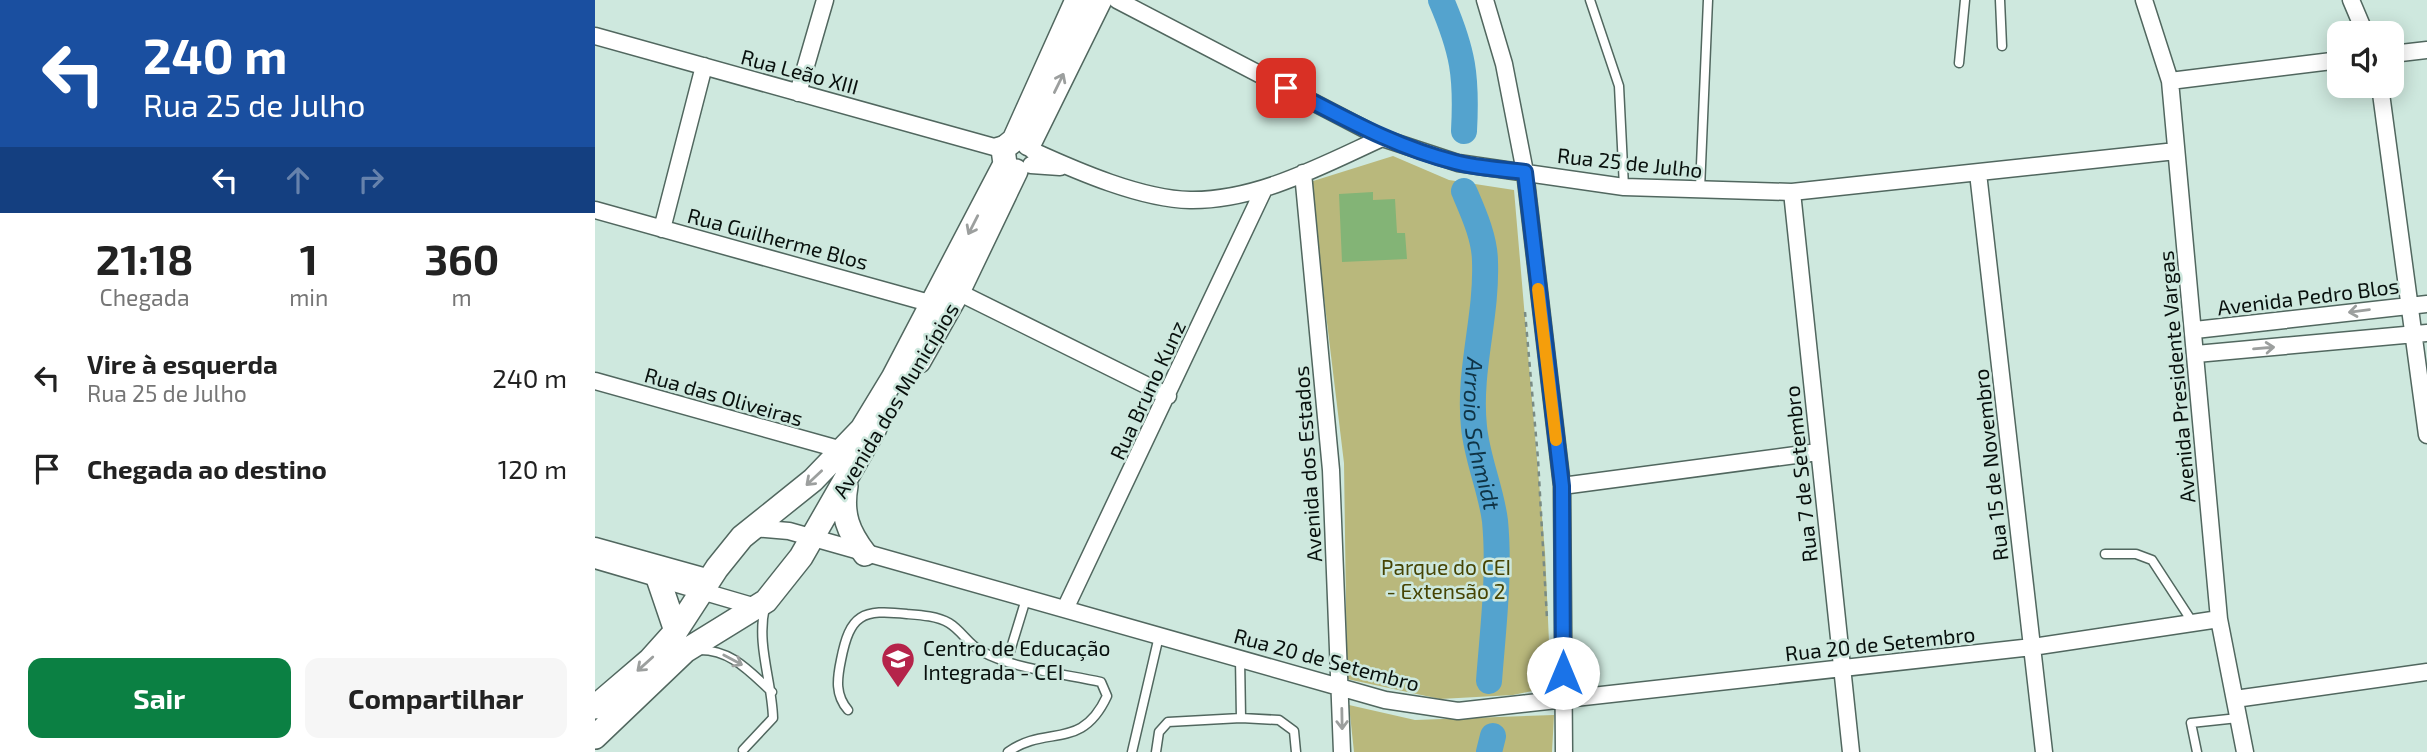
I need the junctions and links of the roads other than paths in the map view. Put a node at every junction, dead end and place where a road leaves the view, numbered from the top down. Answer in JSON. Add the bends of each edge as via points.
{"nodes":[{"id":1,"x":825,"y":0,"type":"edge"},
{"id":2,"x":1077,"y":0,"type":"edge"},
{"id":3,"x":1100,"y":0,"type":"edge"},
{"id":4,"x":1117,"y":0,"type":"edge"},
{"id":5,"x":1485,"y":0,"type":"edge"},
{"id":6,"x":1590,"y":0,"type":"edge"},
{"id":7,"x":1708,"y":0,"type":"edge"},
{"id":8,"x":1965,"y":0,"type":"edge"},
{"id":9,"x":2000,"y":0,"type":"edge"},
{"id":10,"x":2144,"y":0,"type":"edge"},
{"id":11,"x":2351,"y":0,"type":"edge"},
{"id":12,"x":2360,"y":21,"type":"edge"},
{"id":13,"x":595,"y":36,"type":"edge"},
{"id":14,"x":2002,"y":46,"type":"dead end"},
{"id":15,"x":2427,"y":50,"type":"edge"},
{"id":16,"x":2404,"y":53,"type":"edge"},
{"id":17,"x":2327,"y":62,"type":"edge"},
{"id":18,"x":1959,"y":63,"type":"dead end"},
{"id":19,"x":704,"y":66,"type":"junction"},
{"id":20,"x":2170,"y":81,"type":"junction"},
{"id":21,"x":798,"y":93,"type":"junction"},
{"id":22,"x":2382,"y":98,"type":"edge"},
{"id":23,"x":1382,"y":138,"type":"junction"},
{"id":24,"x":2176,"y":150,"type":"junction"},
{"id":25,"x":1015,"y":153,"type":"junction"},
{"id":26,"x":1525,"y":172,"type":"junction"},
{"id":27,"x":1303,"y":173,"type":"junction"},
{"id":28,"x":1978,"y":173,"type":"junction"},
{"id":29,"x":1625,"y":187,"type":"junction"},
{"id":30,"x":1264,"y":188,"type":"junction"},
{"id":31,"x":1700,"y":191,"type":"junction"},
{"id":32,"x":1793,"y":192,"type":"junction"},
{"id":33,"x":595,"y":210,"type":"edge"},
{"id":34,"x":662,"y":229,"type":"junction"},
{"id":35,"x":947,"y":301,"type":"junction"},
{"id":36,"x":2419,"y":305,"type":"edge"},
{"id":37,"x":2195,"y":330,"type":"junction"},
{"id":38,"x":2421,"y":334,"type":"edge"},
{"id":39,"x":2196,"y":355,"type":"junction"},
{"id":40,"x":595,"y":381,"type":"edge"},
{"id":41,"x":1168,"y":396,"type":"junction"},
{"id":42,"x":2427,"y":435,"type":"edge"},
{"id":43,"x":842,"y":450,"type":"junction"},
{"id":44,"x":1818,"y":452,"type":"junction"},
{"id":45,"x":848,"y":477,"type":"junction"},
{"id":46,"x":1562,"y":486,"type":"junction"},
{"id":47,"x":753,"y":528,"type":"junction"},
{"id":48,"x":806,"y":548,"type":"junction"},
{"id":49,"x":599,"y":554,"type":"edge"},
{"id":50,"x":865,"y":554,"type":"junction"},
{"id":51,"x":2105,"y":554,"type":"dead end"},
{"id":52,"x":646,"y":570,"type":"junction"},
{"id":53,"x":706,"y":585,"type":"junction"},
{"id":54,"x":1026,"y":599,"type":"junction"},
{"id":55,"x":761,"y":604,"type":"junction"},
{"id":56,"x":1065,"y":609,"type":"junction"},
{"id":57,"x":2219,"y":619,"type":"junction"},
{"id":58,"x":2193,"y":623,"type":"junction"},
{"id":59,"x":1159,"y":636,"type":"junction"},
{"id":60,"x":680,"y":641,"type":"junction"},
{"id":61,"x":2032,"y":647,"type":"junction"},
{"id":62,"x":1240,"y":658,"type":"junction"},
{"id":63,"x":1007,"y":660,"type":"junction"},
{"id":64,"x":1840,"y":668,"type":"junction"},
{"id":65,"x":2427,"y":672,"type":"edge"},
{"id":66,"x":1341,"y":686,"type":"junction"},
{"id":67,"x":772,"y":693,"type":"junction"},
{"id":68,"x":2235,"y":699,"type":"junction"},
{"id":69,"x":1563,"y":700,"type":"junction"},
{"id":70,"x":595,"y":706,"type":"edge"},
{"id":71,"x":848,"y":710,"type":"dead end"},
{"id":72,"x":1241,"y":718,"type":"junction"},
{"id":73,"x":2239,"y":718,"type":"junction"},
{"id":74,"x":595,"y":737,"type":"edge"},
{"id":75,"x":743,"y":750,"type":"edge"},
{"id":76,"x":1008,"y":752,"type":"edge"},
{"id":77,"x":1132,"y":752,"type":"edge"},
{"id":78,"x":1156,"y":752,"type":"edge"},
{"id":79,"x":1296,"y":752,"type":"edge"},
{"id":80,"x":1342,"y":752,"type":"edge"},
{"id":81,"x":1564,"y":752,"type":"edge"},
{"id":82,"x":1851,"y":752,"type":"edge"},
{"id":83,"x":2044,"y":752,"type":"edge"},
{"id":84,"x":2197,"y":752,"type":"edge"},
{"id":85,"x":2245,"y":752,"type":"edge"}],
"edges":[{"from":1,"to":21,"type":"street"},
{"from":2,"to":25,"type":"main road","name":"Avenida dos Municípios"},
{"from":25,"to":3,"type":"main road","name":"Avenida dos Municípios","one_way":true},
{"from":4,"to":23,"type":"street","name":"Rua 25 de Julho"},
{"from":5,"to":26,"type":"street","via":[[1504,64]]},
{"from":6,"to":29,"type":"lane","via":[[1619,86]]},
{"from":7,"to":31,"type":"lane"},
{"from":8,"to":18,"type":"lane"},
{"from":9,"to":14,"type":"lane"},
{"from":10,"to":20,"type":"street","name":"Avenida Presidente Vargas"},
{"from":11,"to":12,"type":"street"},
{"from":13,"to":19,"type":"street","name":"Rua Leão XIII"},
{"from":15,"to":16,"type":"street"},
{"from":17,"to":20,"type":"street"},
{"from":19,"to":21,"type":"street","name":"Rua Leão XIII"},
{"from":19,"to":34,"type":"street"},
{"from":20,"to":24,"type":"street","name":"Avenida Presidente Vargas"},
{"from":21,"to":25,"type":"street","name":"Rua Leão XIII"},
{"from":22,"to":36,"type":"street"},
{"from":23,"to":26,"type":"street","name":"Rua 25 de Julho","via":[[1458,163]]},
{"from":23,"to":27,"type":"street","name":"Rua Leão XIII"},
{"from":24,"to":28,"type":"street","name":"Rua 25 de Julho"},
{"from":24,"to":37,"type":"street","name":"Avenida Presidente Vargas"},
{"from":25,"to":30,"type":"street","name":"Rua Leão XIII","via":[[1157,195],[1191,200]]},
{"from":25,"to":35,"type":"main road","name":"Avenida dos Municípios"},
{"from":26,"to":29,"type":"street","name":"Rua 25 de Julho"},
{"from":26,"to":46,"type":"street"},
{"from":27,"to":30,"type":"street","name":"Rua Leão XIII"},
{"from":27,"to":66,"type":"street","name":"Avenida dos Estados","via":[[1331,470]]},
{"from":28,"to":32,"type":"street","name":"Rua 25 de Julho"},
{"from":28,"to":61,"type":"street","name":"Rua 15 de Novembro"},
{"from":29,"to":31,"type":"street","name":"Rua 25 de Julho"},
{"from":30,"to":41,"type":"street","name":"Rua Bruno Kunz"},
{"from":31,"to":32,"type":"street","name":"Rua 25 de Julho"},
{"from":32,"to":44,"type":"street","name":"Rua 7 de Setembro"},
{"from":33,"to":34,"type":"street","name":"Rua Guilherme Blos"},
{"from":34,"to":35,"type":"street","name":"Rua Guilherme Blos"},
{"from":35,"to":41,"type":"street","name":"Rua Guilherme Blos"},
{"from":35,"to":43,"type":"main road","name":"Avenida dos Municípios","via":[[862,429]]},
{"from":35,"to":45,"type":"main road","name":"Avenida dos Municípios"},
{"from":36,"to":37,"type":"street","name":"Avenida Pedro Blos","one_way":true},
{"from":36,"to":38,"type":"street"},
{"from":37,"to":39,"type":"street","name":"Avenida Presidente Vargas"},
{"from":39,"to":38,"type":"street","one_way":true},
{"from":38,"to":42,"type":"street"},
{"from":39,"to":57,"type":"street","name":"Avenida Presidente Vargas"},
{"from":40,"to":43,"type":"street","name":"Rua das Oliveiras"},
{"from":41,"to":56,"type":"street","name":"Rua Bruno Kunz"},
{"from":43,"to":47,"type":"main road","name":"Avenida dos Municípios","one_way":true},
{"from":44,"to":46,"type":"street"},
{"from":44,"to":64,"type":"street","name":"Rua 7 de Setembro"},
{"from":45,"to":48,"type":"main road","name":"Avenida dos Municípios"},
{"from":45,"to":50,"type":"main road","via":[[846,522]]},
{"from":46,"to":69,"type":"street"},
{"from":47,"to":48,"type":"street","via":[[789,531]]},
{"from":47,"to":53,"type":"main road","name":"Avenida dos Municípios"},
{"from":48,"to":50,"type":"street","name":"Rua 20 de Setembro"},
{"from":48,"to":55,"type":"main road","name":"Avenida dos Municípios"},
{"from":49,"to":52,"type":"street"},
{"from":50,"to":54,"type":"street","name":"Rua 20 de Setembro"},
{"from":51,"to":58,"type":"lane","via":[[2136,554],[2152,560]]},
{"from":52,"to":53,"type":"street"},
{"from":52,"to":53,"type":"street"},
{"from":52,"to":60,"type":"main road"},
{"from":53,"to":55,"type":"street"},
{"from":53,"to":60,"type":"main road","name":"Avenida dos Municípios"},
{"from":54,"to":56,"type":"street","name":"Rua 20 de Setembro"},
{"from":54,"to":63,"type":"lane"},
{"from":55,"to":60,"type":"main road","name":"Avenida dos Municípios"},
{"from":55,"to":67,"type":"lane"},
{"from":56,"to":59,"type":"street","name":"Rua 20 de Setembro"},
{"from":57,"to":58,"type":"street","name":"Rua 20 de Setembro"},
{"from":57,"to":68,"type":"street","name":"Avenida Presidente Vargas"},
{"from":58,"to":61,"type":"street","name":"Rua 20 de Setembro"},
{"from":59,"to":62,"type":"street","name":"Rua 20 de Setembro"},
{"from":59,"to":77,"type":"lane"},
{"from":60,"to":67,"type":"lane","one_way":true,"via":[[739,661]]},
{"from":60,"to":70,"type":"main road","name":"Avenida dos Municípios","one_way":true},
{"from":60,"to":74,"type":"main road","name":"Avenida dos Municípios"},
{"from":61,"to":64,"type":"street","name":"Rua 20 de Setembro"},
{"from":61,"to":83,"type":"street","name":"Rua 15 de Novembro"},
{"from":62,"to":66,"type":"street","name":"Rua 20 de Setembro"},
{"from":62,"to":72,"type":"lane"},
{"from":63,"to":71,"type":"lane","via":[[979,650],[946,621],[875,610],[858,618],[845,639],[838,699]]},
{"from":63,"to":76,"type":"lane","via":[[1101,682],[1107,696],[1098,716],[1082,731],[1020,744]]},
{"from":64,"to":69,"type":"street","name":"Rua 20 de Setembro"},
{"from":64,"to":82,"type":"street","name":"Rua 7 de Setembro"},
{"from":65,"to":68,"type":"street"},
{"from":66,"to":69,"type":"street","name":"Rua 20 de Setembro","via":[[1385,700],[1458,711]]},
{"from":66,"to":80,"type":"street","name":"Avenida dos Estados","one_way":true},
{"from":67,"to":75,"type":"lane","via":[[773,718]]},
{"from":68,"to":73,"type":"street","name":"Avenida Presidente Vargas"},
{"from":69,"to":81,"type":"street"},
{"from":72,"to":78,"type":"lane","via":[[1168,722],[1159,732]]},
{"from":72,"to":79,"type":"lane","via":[[1279,720],[1294,731]]},
{"from":73,"to":84,"type":"lane","via":[[2191,723]]},
{"from":73,"to":85,"type":"street","name":"Avenida Presidente Vargas"}]}
